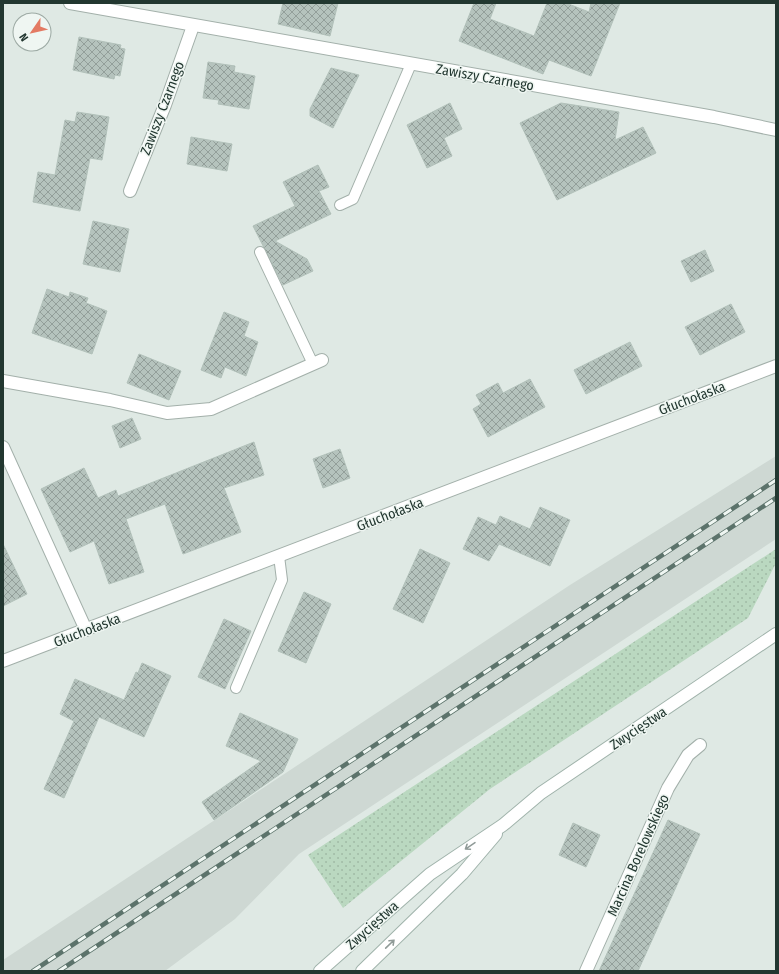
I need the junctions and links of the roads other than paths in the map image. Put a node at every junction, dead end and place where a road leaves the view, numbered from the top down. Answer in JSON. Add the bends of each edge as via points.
{"nodes":[{"id":1,"x":70,"y":3,"type":"edge"},
{"id":2,"x":193,"y":26,"type":"junction"},
{"id":3,"x":411,"y":64,"type":"junction"},
{"id":4,"x":776,"y":130,"type":"edge"},
{"id":5,"x":130,"y":191,"type":"dead end"},
{"id":6,"x":340,"y":205,"type":"dead end"},
{"id":7,"x":260,"y":252,"type":"dead end"},
{"id":8,"x":317,"y":362,"type":"joint"},
{"id":9,"x":776,"y":366,"type":"edge"},
{"id":10,"x":3,"y":381,"type":"edge"},
{"id":11,"x":3,"y":447,"type":"edge"},
{"id":12,"x":280,"y":556,"type":"junction"},
{"id":13,"x":86,"y":630,"type":"junction"},
{"id":14,"x":776,"y":634,"type":"edge"},
{"id":15,"x":3,"y":661,"type":"edge"},
{"id":16,"x":236,"y":688,"type":"dead end"},
{"id":17,"x":700,"y":745,"type":"dead end"},
{"id":18,"x":503,"y":825,"type":"junction"},
{"id":19,"x":320,"y":971,"type":"edge"},
{"id":20,"x":362,"y":971,"type":"edge"},
{"id":21,"x":586,"y":971,"type":"edge"}],
"edges":[{"from":1,"to":2,"type":"street","name":"Zawiszy Czarnego"},
{"from":2,"to":3,"type":"street","name":"Zawiszy Czarnego"},
{"from":2,"to":5,"type":"street","name":"Zawiszy Czarnego","via":[[165,105]]},
{"from":3,"to":4,"type":"street","name":"Zawiszy Czarnego"},
{"from":3,"to":6,"type":"lane","via":[[353,199]]},
{"from":7,"to":8,"type":"lane"},
{"from":8,"to":10,"type":"street","via":[[211,409],[167,413]]},
{"from":9,"to":12,"type":"street","name":"Głuchołaska"},
{"from":11,"to":13,"type":"street"},
{"from":12,"to":13,"type":"street","name":"Głuchołaska"},
{"from":12,"to":16,"type":"lane","via":[[282,580]]},
{"from":13,"to":15,"type":"street","name":"Głuchołaska"},
{"from":14,"to":18,"type":"street","name":"Zwycięstwa","via":[[542,793]]},
{"from":17,"to":21,"type":"street","name":"Marcina Borelowskiego","via":[[688,755],[668,788]]},
{"from":18,"to":19,"type":"street","name":"Zwycięstwa","one_way":true,"via":[[430,874]]},
{"from":20,"to":18,"type":"street","name":"Zwycięstwa","one_way":true,"via":[[462,874]]}]}
